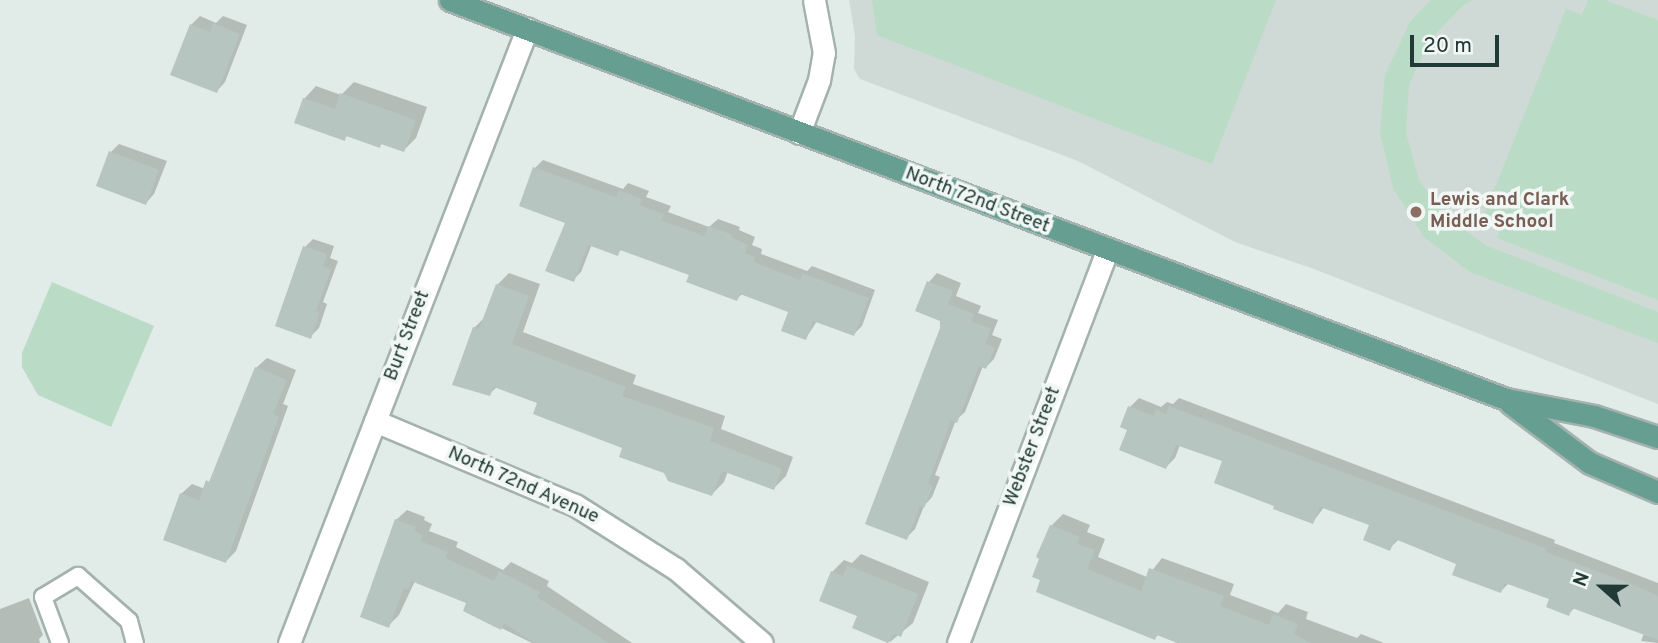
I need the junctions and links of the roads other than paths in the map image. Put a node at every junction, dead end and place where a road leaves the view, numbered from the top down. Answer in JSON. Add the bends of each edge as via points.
{"nodes":[{"id":1,"x":450,"y":0,"type":"edge"},
{"id":2,"x":814,"y":0,"type":"edge"},
{"id":3,"x":527,"y":29,"type":"junction"},
{"id":4,"x":799,"y":133,"type":"junction"},
{"id":5,"x":1107,"y":250,"type":"junction"},
{"id":6,"x":1506,"y":399,"type":"junction"},
{"id":7,"x":376,"y":421,"type":"junction"},
{"id":8,"x":1658,"y":437,"type":"edge"},
{"id":9,"x":1658,"y":492,"type":"edge"},
{"id":10,"x":60,"y":643,"type":"edge"},
{"id":11,"x":135,"y":643,"type":"edge"},
{"id":12,"x":289,"y":643,"type":"edge"},
{"id":13,"x":762,"y":643,"type":"edge"},
{"id":14,"x":958,"y":643,"type":"edge"}],
"edges":[{"from":1,"to":3,"type":"main road","name":"North 72nd Street"},
{"from":2,"to":4,"type":"street","via":[[824,53]]},
{"from":3,"to":4,"type":"main road","name":"North 72nd Street"},
{"from":3,"to":7,"type":"street","name":"Burt Street"},
{"from":4,"to":5,"type":"main road","name":"North 72nd Street"},
{"from":5,"to":6,"type":"main road","name":"North 72nd Street"},
{"from":5,"to":14,"type":"street","name":"Webster Street"},
{"from":6,"to":8,"type":"main road","name":"North 72nd Street","via":[[1594,416]]},
{"from":6,"to":9,"type":"main road","name":"North 72nd Street","via":[[1590,463]]},
{"from":7,"to":12,"type":"street","name":"Burt Street"},
{"from":7,"to":13,"type":"street","name":"North 72nd Avenue","via":[[586,512],[676,569]]},
{"from":10,"to":11,"type":"lane","via":[[43,597],[78,576],[129,621]]}]}
